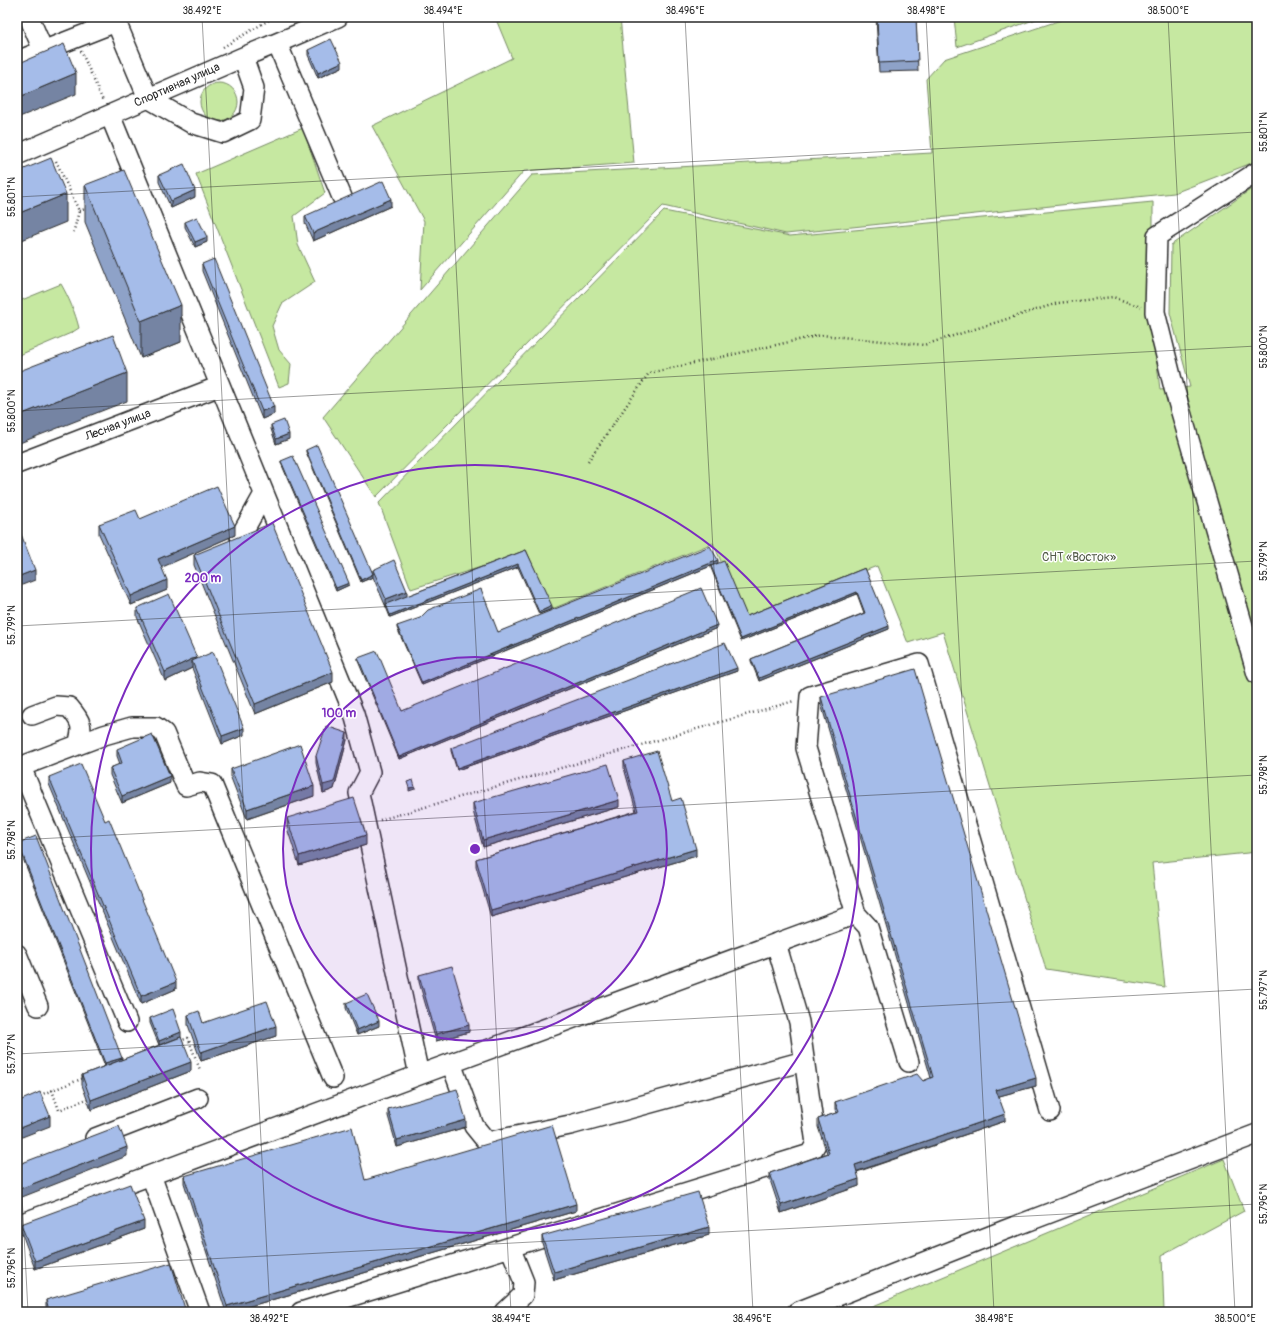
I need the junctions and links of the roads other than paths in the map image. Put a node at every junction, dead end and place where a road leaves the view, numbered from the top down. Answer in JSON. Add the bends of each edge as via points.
{"nodes":[{"id":1,"x":29,"y":17,"type":"edge"},
{"id":2,"x":338,"y":17,"type":"edge"},
{"id":3,"x":115,"y":20,"type":"edge"},
{"id":4,"x":277,"y":43,"type":"junction"},
{"id":5,"x":43,"y":50,"type":"junction"},
{"id":6,"x":242,"y":57,"type":"junction"},
{"id":7,"x":17,"y":61,"type":"edge"},
{"id":8,"x":148,"y":98,"type":"junction"},
{"id":9,"x":107,"y":108,"type":"junction"},
{"id":10,"x":17,"y":155,"type":"edge"},
{"id":11,"x":1257,"y":172,"type":"edge"},
{"id":12,"x":342,"y":197,"type":"dead end"},
{"id":13,"x":220,"y":386,"type":"junction"},
{"id":14,"x":17,"y":464,"type":"edge"},
{"id":15,"x":264,"y":494,"type":"junction"},
{"id":16,"x":240,"y":537,"type":"edge"},
{"id":17,"x":1257,"y":674,"type":"edge"},
{"id":18,"x":32,"y":715,"type":"dead end"},
{"id":19,"x":78,"y":745,"type":"junction"},
{"id":20,"x":19,"y":768,"type":"edge"},
{"id":21,"x":856,"y":914,"type":"junction"},
{"id":22,"x":776,"y":943,"type":"junction"},
{"id":23,"x":17,"y":954,"type":"edge"},
{"id":24,"x":23,"y":986,"type":"edge"},
{"id":25,"x":38,"y":1006,"type":"dead end"},
{"id":26,"x":127,"y":1022,"type":"dead end"},
{"id":27,"x":804,"y":1061,"type":"junction"},
{"id":28,"x":909,"y":1062,"type":"dead end"},
{"id":29,"x":451,"y":1063,"type":"junction"},
{"id":30,"x":419,"y":1075,"type":"junction"},
{"id":31,"x":333,"y":1078,"type":"dead end"},
{"id":32,"x":198,"y":1098,"type":"dead end"},
{"id":33,"x":1050,"y":1111,"type":"dead end"},
{"id":34,"x":1257,"y":1134,"type":"edge"},
{"id":35,"x":82,"y":1143,"type":"edge"},
{"id":36,"x":151,"y":1175,"type":"junction"},
{"id":37,"x":17,"y":1225,"type":"edge"},
{"id":38,"x":510,"y":1247,"type":"junction"},
{"id":39,"x":200,"y":1312,"type":"edge"},
{"id":40,"x":301,"y":1312,"type":"edge"},
{"id":41,"x":505,"y":1312,"type":"edge"},
{"id":42,"x":797,"y":1312,"type":"edge"}],
"edges":[{"from":1,"to":5,"type":"street"},
{"from":2,"to":4,"type":"street","name":"Спортивная улица"},
{"from":3,"to":5,"type":"street"},
{"from":3,"to":8,"type":"street"},
{"from":4,"to":6,"type":"street","name":"Спортивная улица"},
{"from":4,"to":12,"type":"street"},
{"from":5,"to":7,"type":"street"},
{"from":6,"to":8,"type":"street","name":"Спортивная улица"},
{"from":6,"to":8,"type":"street","via":[[254,88],[250,120],[223,133],[191,123]]},
{"from":8,"to":9,"type":"street","name":"Спортивная улица"},
{"from":9,"to":10,"type":"street","name":"Спортивная улица"},
{"from":9,"to":13,"type":"street"},
{"from":11,"to":17,"type":"street","via":[[1157,236],[1155,312],[1176,396]]},
{"from":13,"to":14,"type":"street","name":"Лесная улица"},
{"from":13,"to":15,"type":"street"},
{"from":15,"to":16,"type":"street"},
{"from":15,"to":30,"type":"street","via":[[354,714],[370,772],[359,793]]},
{"from":18,"to":19,"type":"street","via":[[56,706],[69,707],[79,719],[82,734]]},
{"from":19,"to":20,"type":"street"},
{"from":19,"to":31,"type":"street","via":[[132,727],[156,727],[164,733],[186,786],[200,782],[212,784]]},
{"from":20,"to":26,"type":"street"},
{"from":21,"to":22,"type":"street"},
{"from":21,"to":28,"type":"street","via":[[868,927]]},
{"from":21,"to":33,"type":"street","via":[[806,748],[810,696],[919,664]]},
{"from":22,"to":27,"type":"street","via":[[799,1022]]},
{"from":22,"to":29,"type":"street"},
{"from":23,"to":24,"type":"street"},
{"from":24,"to":25,"type":"street"},
{"from":27,"to":29,"type":"street","via":[[570,1126],[487,1142],[474,1126]]},
{"from":27,"to":38,"type":"street","via":[[816,1144],[810,1154]]},
{"from":29,"to":30,"type":"street"},
{"from":30,"to":36,"type":"street"},
{"from":32,"to":35,"type":"street"},
{"from":34,"to":42,"type":"street"},
{"from":36,"to":37,"type":"street"},
{"from":36,"to":39,"type":"street"},
{"from":38,"to":40,"type":"street"},
{"from":38,"to":41,"type":"street","via":[[524,1282],[523,1295]]}]}
